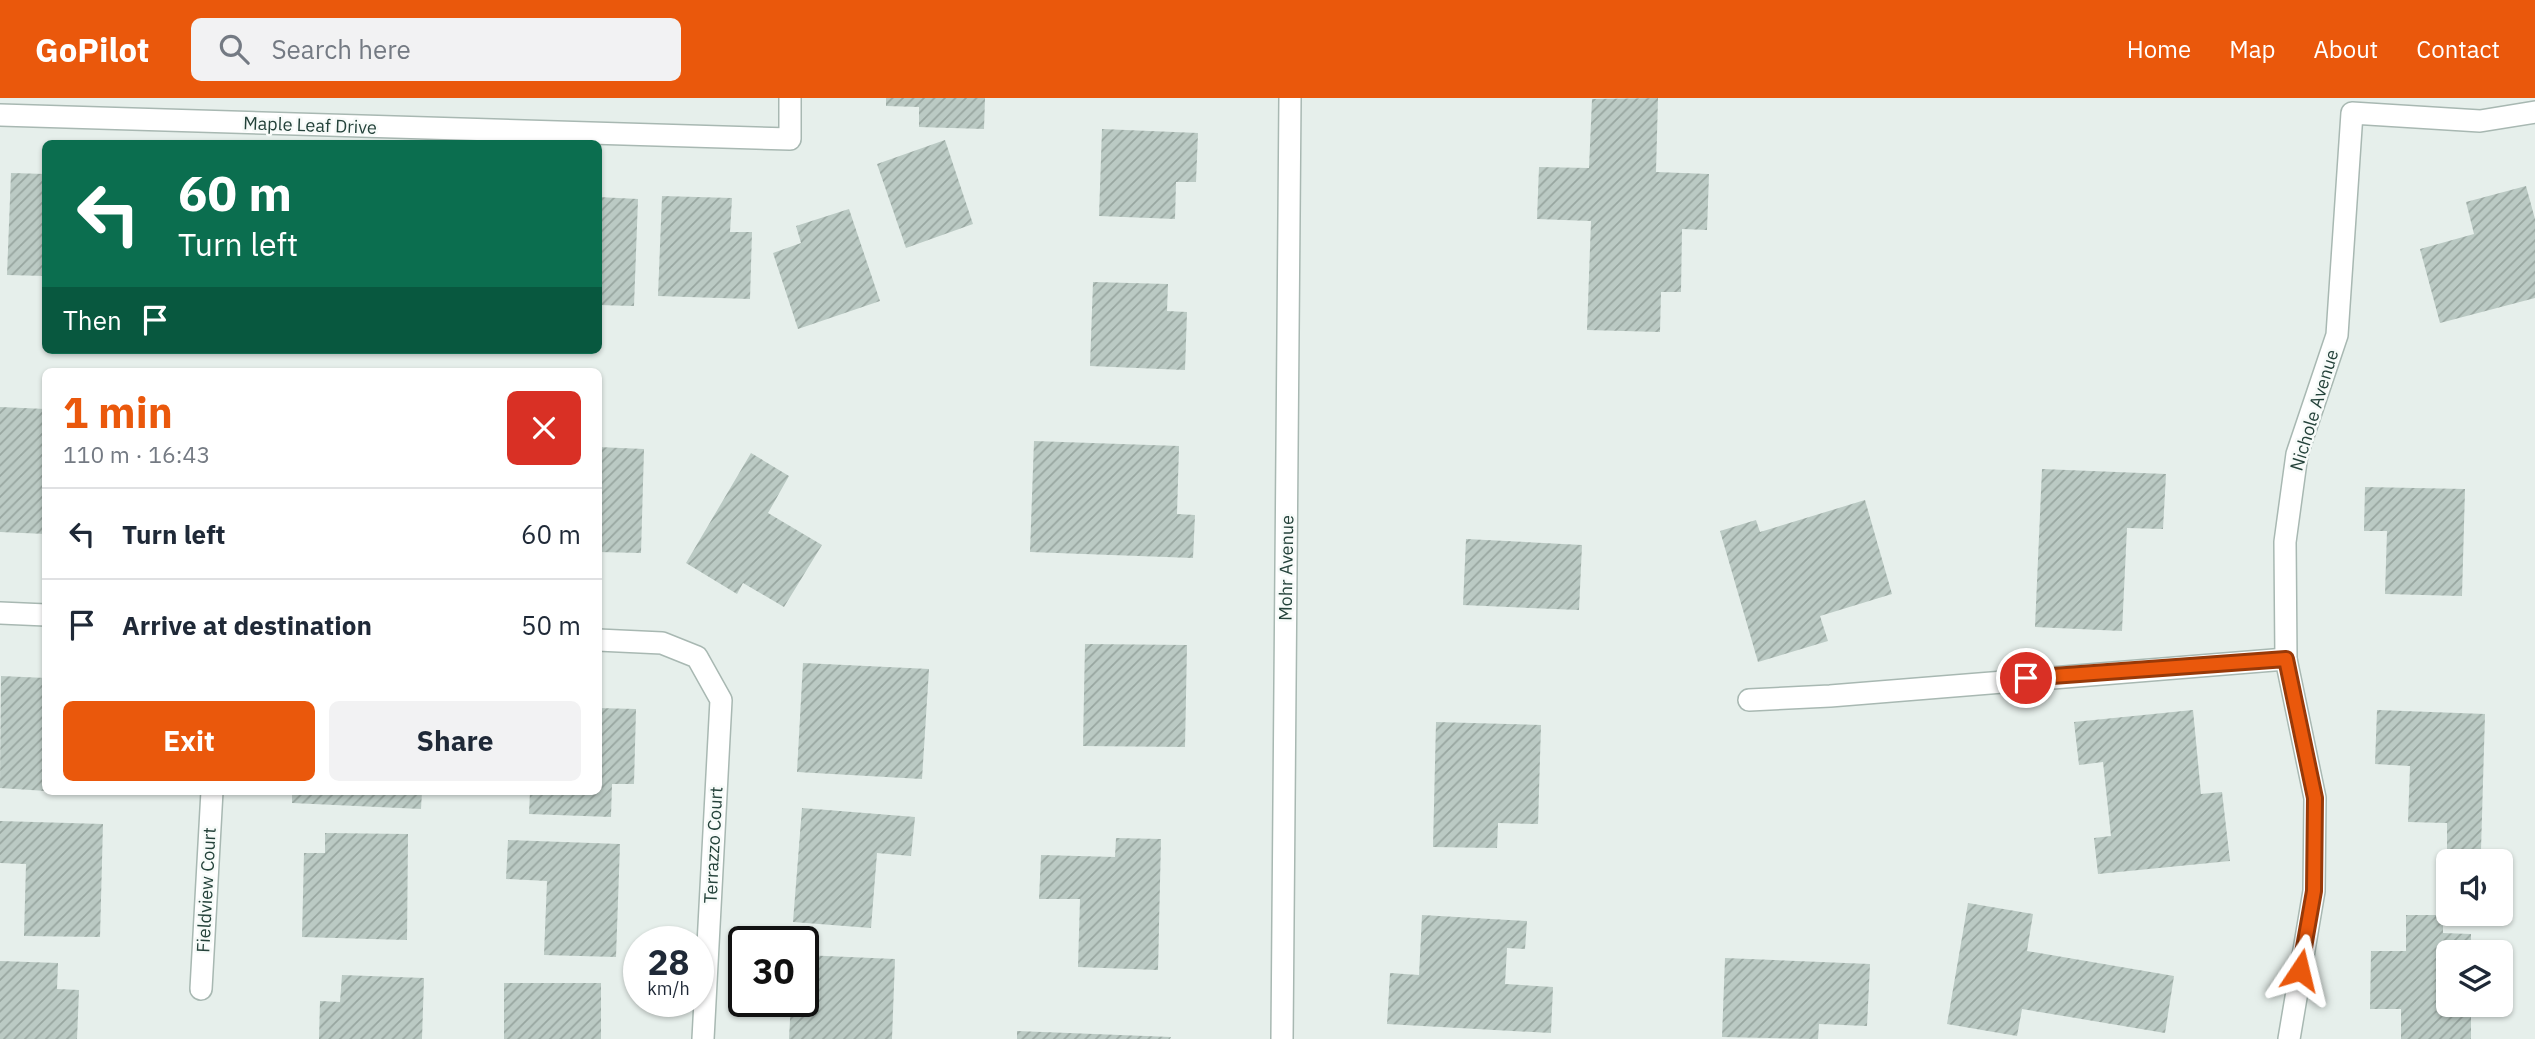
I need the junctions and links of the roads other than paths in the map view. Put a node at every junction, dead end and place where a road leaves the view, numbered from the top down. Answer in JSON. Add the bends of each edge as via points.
{"nodes":[{"id":1,"x":790,"y":98,"type":"edge"},
{"id":2,"x":1290,"y":98,"type":"edge"},
{"id":3,"x":2535,"y":112,"type":"edge"},
{"id":4,"x":0,"y":116,"type":"edge"},
{"id":5,"x":0,"y":613,"type":"edge"},
{"id":6,"x":42,"y":615,"type":"edge"},
{"id":7,"x":602,"y":640,"type":"edge"},
{"id":8,"x":2286,"y":659,"type":"junction"},
{"id":9,"x":1749,"y":700,"type":"dead end"},
{"id":10,"x":212,"y":795,"type":"edge"},
{"id":11,"x":201,"y":989,"type":"dead end"},
{"id":12,"x":703,"y":1039,"type":"edge"},
{"id":13,"x":1282,"y":1039,"type":"edge"},
{"id":14,"x":2289,"y":1039,"type":"edge"}],
"edges":[{"from":1,"to":4,"type":"street","name":"Maple Leaf Drive","via":[[790,139]]},
{"from":2,"to":13,"type":"street","name":"Mohr Avenue"},
{"from":3,"to":8,"type":"street","name":"Nichole Avenue","via":[[2480,121],[2352,113],[2337,335],[2297,454],[2285,542]]},
{"from":5,"to":6,"type":"street"},
{"from":7,"to":12,"type":"street","name":"Terrazzo Court","via":[[662,643],[697,657],[721,700]]},
{"from":8,"to":9,"type":"street"},
{"from":8,"to":14,"type":"street","name":"Nichole Avenue","via":[[2315,798],[2314,891]]},
{"from":10,"to":11,"type":"street","name":"Fieldview Court"}]}
